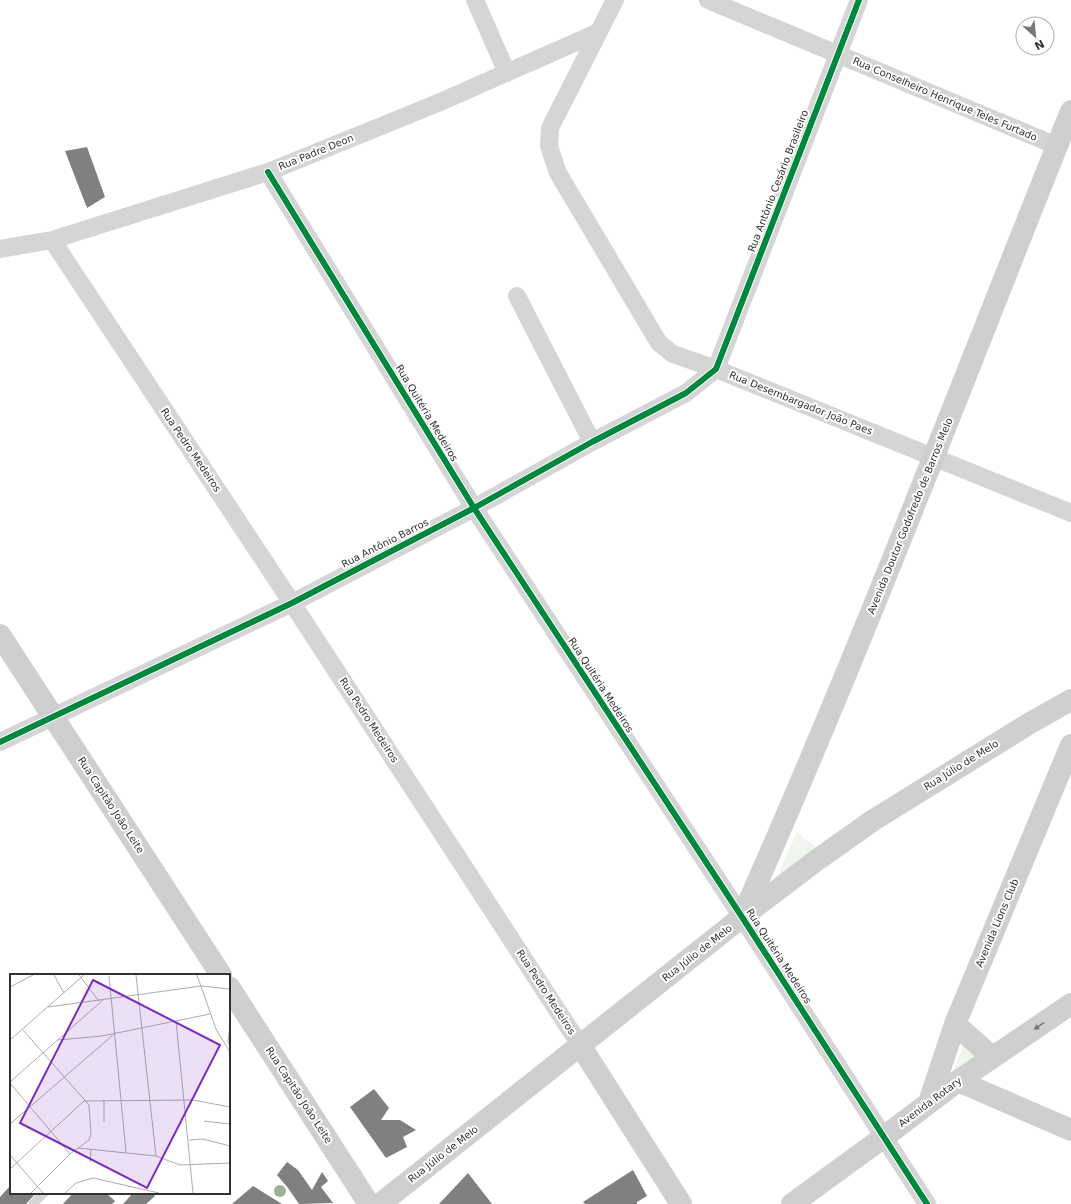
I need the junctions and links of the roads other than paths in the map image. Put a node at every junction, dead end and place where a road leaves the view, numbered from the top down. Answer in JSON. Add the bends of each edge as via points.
{"nodes":[{"id":1,"x":475,"y":0,"type":"edge"},
{"id":2,"x":615,"y":0,"type":"edge"},
{"id":3,"x":708,"y":0,"type":"edge"},
{"id":4,"x":859,"y":0,"type":"edge"},
{"id":5,"x":599,"y":32,"type":"junction"},
{"id":6,"x":838,"y":54,"type":"junction"},
{"id":7,"x":507,"y":73,"type":"junction"},
{"id":8,"x":1071,"y":110,"type":"edge"},
{"id":9,"x":1064,"y":149,"type":"edge"},
{"id":10,"x":268,"y":172,"type":"junction"},
{"id":11,"x":52,"y":240,"type":"junction"},
{"id":12,"x":0,"y":249,"type":"edge"},
{"id":13,"x":517,"y":296,"type":"dead end"},
{"id":14,"x":716,"y":369,"type":"junction"},
{"id":15,"x":592,"y":442,"type":"junction"},
{"id":16,"x":935,"y":457,"type":"junction"},
{"id":17,"x":474,"y":508,"type":"junction"},
{"id":18,"x":1071,"y":513,"type":"edge"},
{"id":19,"x":292,"y":602,"type":"junction"},
{"id":20,"x":0,"y":635,"type":"edge"},
{"id":21,"x":1071,"y":700,"type":"edge"},
{"id":22,"x":54,"y":716,"type":"junction"},
{"id":23,"x":0,"y":742,"type":"edge"},
{"id":24,"x":1071,"y":745,"type":"edge"},
{"id":25,"x":742,"y":917,"type":"junction"},
{"id":26,"x":220,"y":974,"type":"edge"},
{"id":27,"x":230,"y":989,"type":"edge"},
{"id":28,"x":1071,"y":1004,"type":"edge"},
{"id":29,"x":955,"y":1024,"type":"junction"},
{"id":30,"x":580,"y":1045,"type":"junction"},
{"id":31,"x":992,"y":1057,"type":"junction"},
{"id":32,"x":958,"y":1080,"type":"junction"},
{"id":33,"x":929,"y":1102,"type":"junction"},
{"id":34,"x":1071,"y":1130,"type":"edge"},
{"id":35,"x":884,"y":1138,"type":"junction"},
{"id":36,"x":43,"y":1194,"type":"edge"},
{"id":37,"x":33,"y":1204,"type":"edge"},
{"id":38,"x":369,"y":1204,"type":"edge"},
{"id":39,"x":380,"y":1204,"type":"edge"},
{"id":40,"x":681,"y":1204,"type":"edge"},
{"id":41,"x":792,"y":1204,"type":"edge"},
{"id":42,"x":927,"y":1204,"type":"edge"}],
"edges":[{"from":1,"to":7,"type":"street"},
{"from":2,"to":5,"type":"street","name":"Rua Desembargador João Paes"},
{"from":3,"to":6,"type":"street","name":"Rua Conselheiro Henrique Teles Furtado"},
{"from":4,"to":6,"type":"street","name":"Rua Antônio Cesário Brasileiro"},
{"from":5,"to":7,"type":"street","name":"Rua Padre Deon"},
{"from":5,"to":14,"type":"street","name":"Rua Desembargador João Paes","via":[[550,128],[549,146],[558,173],[659,343],[673,354]]},
{"from":6,"to":9,"type":"street","name":"Rua Conselheiro Henrique Teles Furtado"},
{"from":6,"to":14,"type":"street","name":"Rua Antônio Cesário Brasileiro"},
{"from":7,"to":10,"type":"street","name":"Rua Padre Deon"},
{"from":8,"to":9,"type":"street","name":"Avenida Doutor Godofredo de Barros Melo"},
{"from":9,"to":16,"type":"street","name":"Avenida Doutor Godofredo de Barros Melo"},
{"from":10,"to":11,"type":"street","name":"Rua Padre Deon"},
{"from":10,"to":17,"type":"street","name":"Rua Quitéria Medeiros"},
{"from":11,"to":12,"type":"street","name":"Rua Padre Deon"},
{"from":11,"to":19,"type":"street","name":"Rua Pedro Medeiros"},
{"from":13,"to":15,"type":"street"},
{"from":14,"to":15,"type":"street","name":"Rua Antônio Barros","via":[[686,393]]},
{"from":14,"to":16,"type":"street","name":"Rua Desembargador João Paes"},
{"from":15,"to":17,"type":"street","name":"Rua Antônio Barros"},
{"from":16,"to":18,"type":"street","name":"Rua Desembargador João Paes"},
{"from":16,"to":25,"type":"street","name":"Avenida Doutor Godofredo de Barros Melo","via":[[790,810]]},
{"from":17,"to":19,"type":"street","name":"Rua Antônio Barros"},
{"from":17,"to":25,"type":"street","name":"Rua Quitéria Medeiros"},
{"from":19,"to":22,"type":"street","name":"Rua Antônio Barros"},
{"from":19,"to":30,"type":"street","name":"Rua Pedro Medeiros"},
{"from":20,"to":22,"type":"street","name":"Rua Capitão João Leite"},
{"from":21,"to":25,"type":"street","name":"Rua Júlio de Melo","via":[[872,820]]},
{"from":22,"to":23,"type":"street","name":"Rua Antônio Barros"},
{"from":22,"to":26,"type":"street","name":"Rua Capitão João Leite"},
{"from":24,"to":29,"type":"street","name":"Avenida Lions Club"},
{"from":25,"to":30,"type":"street","name":"Rua Júlio de Melo"},
{"from":25,"to":35,"type":"street","name":"Rua Quitéria Medeiros"},
{"from":27,"to":38,"type":"street","name":"Rua Capitão João Leite"},
{"from":28,"to":31,"type":"street","name":"Avenida Rotary","one_way":true},
{"from":29,"to":31,"type":"street"},
{"from":29,"to":33,"type":"street","name":"Avenida Lions Club"},
{"from":30,"to":39,"type":"street","name":"Rua Júlio de Melo"},
{"from":30,"to":40,"type":"street","name":"Rua Pedro Medeiros"},
{"from":31,"to":32,"type":"street","name":"Avenida Rotary"},
{"from":32,"to":33,"type":"street","name":"Avenida Rotary"},
{"from":32,"to":34,"type":"street"},
{"from":33,"to":35,"type":"street","name":"Avenida Rotary"},
{"from":35,"to":41,"type":"street","name":"Avenida Rotary"},
{"from":35,"to":42,"type":"street","name":"Rua Quitéria Medeiros"},
{"from":36,"to":37,"type":"lane"}]}
